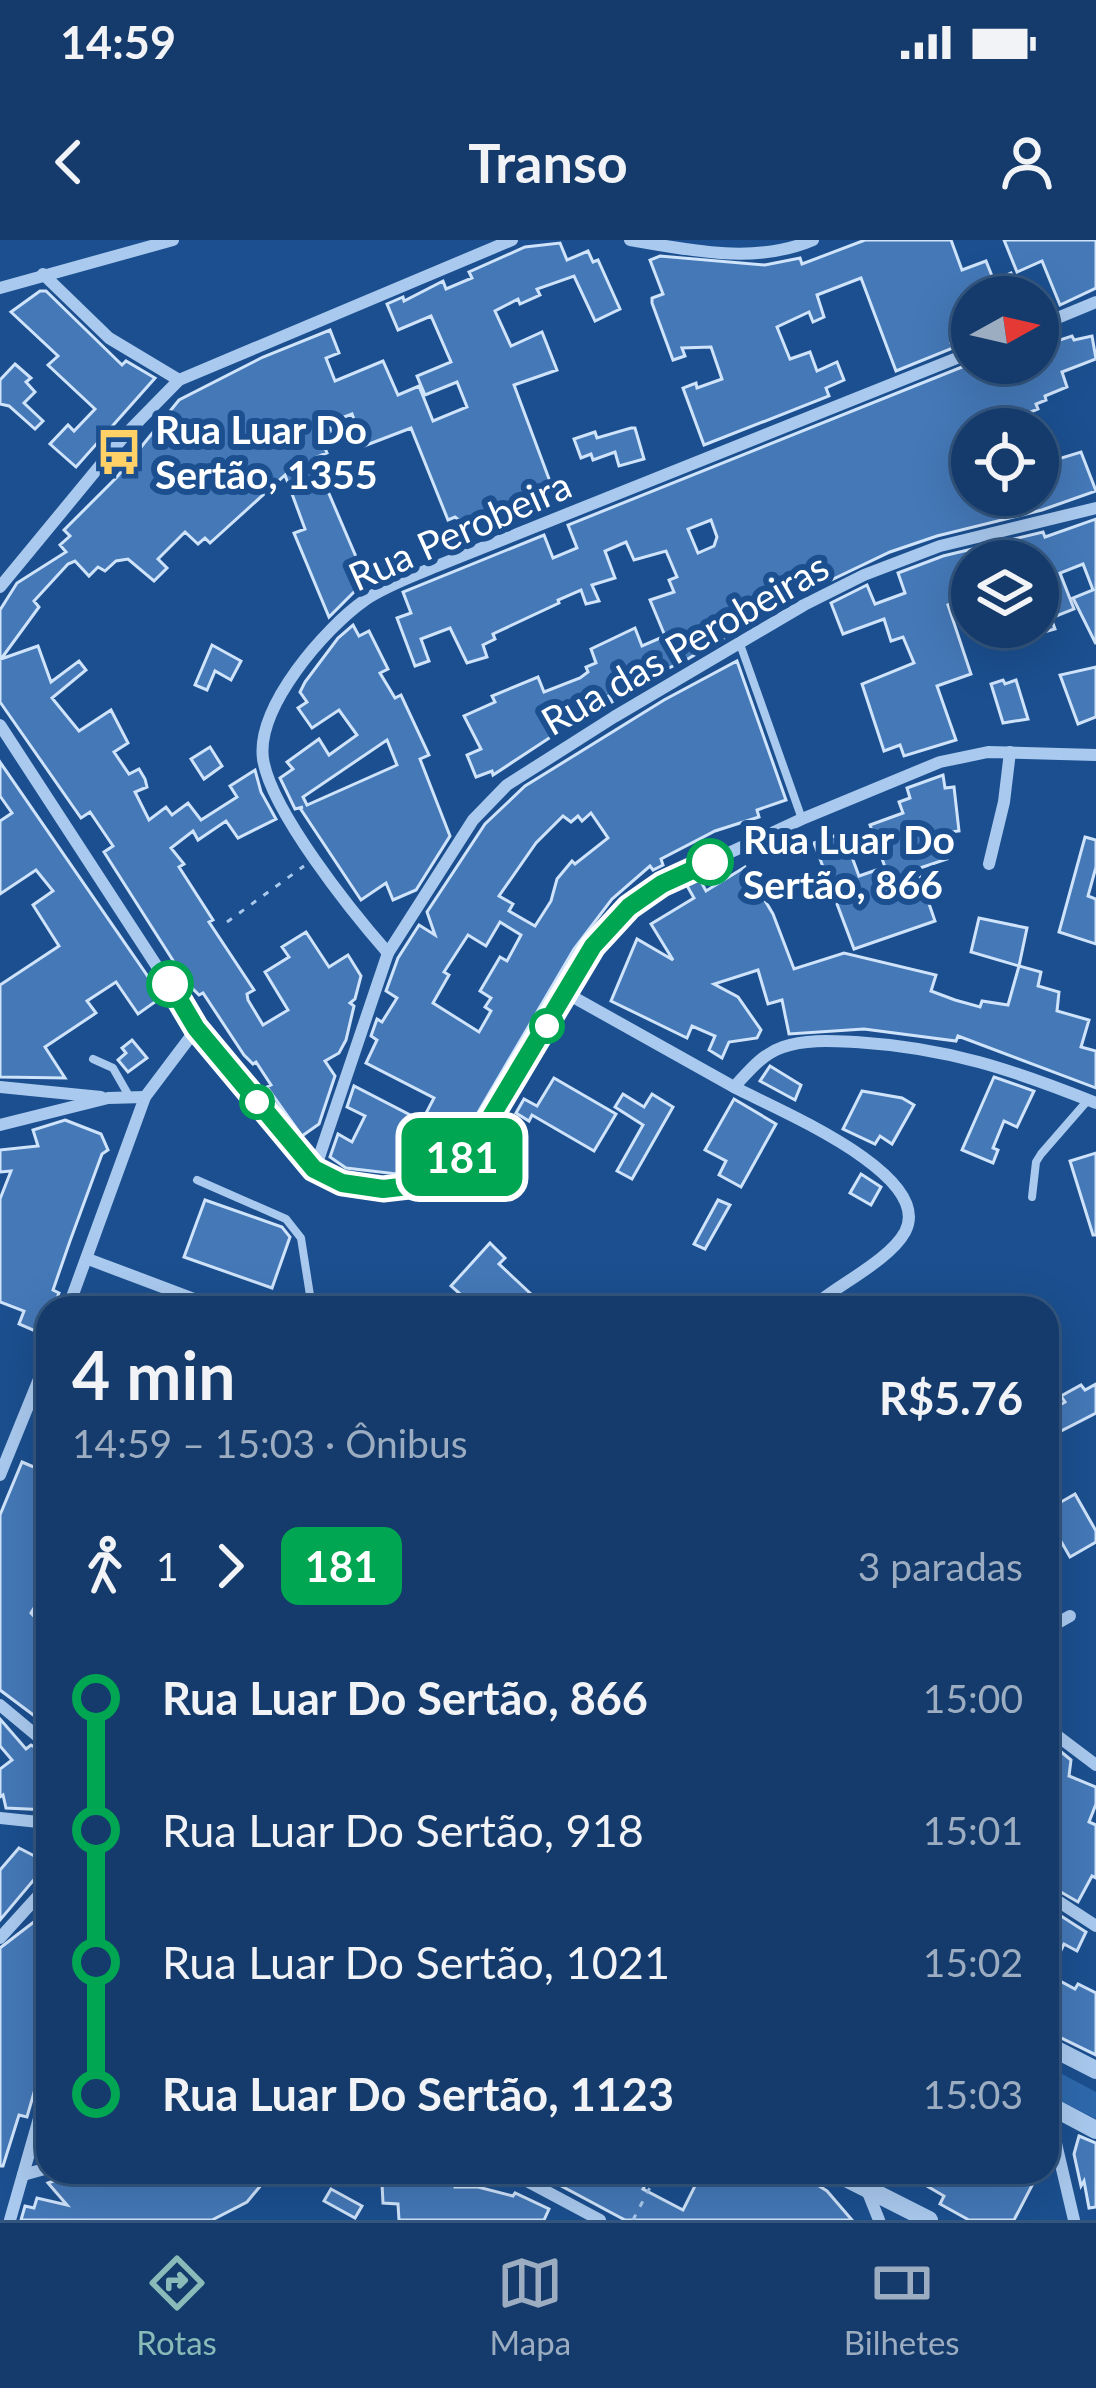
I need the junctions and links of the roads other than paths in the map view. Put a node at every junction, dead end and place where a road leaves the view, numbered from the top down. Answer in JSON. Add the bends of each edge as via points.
{"nodes":[{"id":1,"x":172,"y":240,"type":"edge"},
{"id":2,"x":512,"y":240,"type":"edge"},
{"id":3,"x":629,"y":240,"type":"edge"},
{"id":4,"x":813,"y":240,"type":"edge"},
{"id":5,"x":43,"y":274,"type":"junction"},
{"id":6,"x":0,"y":287,"type":"edge"},
{"id":7,"x":1096,"y":302,"type":"edge"},
{"id":8,"x":1059,"y":317,"type":"edge"},
{"id":9,"x":951,"y":360,"type":"edge"},
{"id":10,"x":179,"y":380,"type":"junction"},
{"id":11,"x":1096,"y":508,"type":"edge"},
{"id":12,"x":0,"y":586,"type":"edge"},
{"id":13,"x":740,"y":643,"type":"junction"},
{"id":14,"x":0,"y":725,"type":"edge"},
{"id":15,"x":1010,"y":752,"type":"junction"},
{"id":16,"x":1096,"y":755,"type":"edge"},
{"id":17,"x":802,"y":819,"type":"junction"},
{"id":18,"x":989,"y":864,"type":"dead end"},
{"id":19,"x":388,"y":953,"type":"junction"},
{"id":20,"x":566,"y":993,"type":"junction"},
{"id":21,"x":196,"y":1028,"type":"junction"},
{"id":22,"x":93,"y":1059,"type":"dead end"},
{"id":23,"x":0,"y":1087,"type":"edge"},
{"id":24,"x":734,"y":1087,"type":"junction"},
{"id":25,"x":137,"y":1097,"type":"junction"},
{"id":26,"x":108,"y":1098,"type":"junction"},
{"id":27,"x":1092,"y":1102,"type":"edge"},
{"id":28,"x":0,"y":1125,"type":"edge"},
{"id":29,"x":314,"y":1169,"type":"junction"},
{"id":30,"x":196,"y":1180,"type":"dead end"},
{"id":31,"x":1032,"y":1197,"type":"dead end"},
{"id":32,"x":88,"y":1259,"type":"junction"},
{"id":33,"x":73,"y":1296,"type":"edge"},
{"id":34,"x":186,"y":1296,"type":"edge"},
{"id":35,"x":310,"y":1296,"type":"edge"},
{"id":36,"x":827,"y":1296,"type":"edge"},
{"id":37,"x":36,"y":1387,"type":"edge"},
{"id":38,"x":0,"y":1475,"type":"edge"},
{"id":39,"x":1070,"y":1616,"type":"dead end"},
{"id":40,"x":1059,"y":1622,"type":"edge"},
{"id":41,"x":0,"y":1705,"type":"edge"},
{"id":42,"x":36,"y":1734,"type":"edge"},
{"id":43,"x":1059,"y":1737,"type":"edge"},
{"id":44,"x":1096,"y":1765,"type":"edge"},
{"id":45,"x":0,"y":1818,"type":"edge"},
{"id":46,"x":36,"y":1822,"type":"edge"},
{"id":47,"x":36,"y":1899,"type":"edge"},
{"id":48,"x":1059,"y":1902,"type":"edge"},
{"id":49,"x":1096,"y":1926,"type":"edge"},
{"id":50,"x":0,"y":1938,"type":"edge"},
{"id":51,"x":1059,"y":2050,"type":"edge"},
{"id":52,"x":1096,"y":2070,"type":"edge"},
{"id":53,"x":1059,"y":2110,"type":"edge"},
{"id":54,"x":36,"y":2129,"type":"edge"},
{"id":55,"x":1096,"y":2130,"type":"edge"},
{"id":56,"x":1059,"y":2156,"type":"edge"},
{"id":57,"x":36,"y":2171,"type":"edge"},
{"id":58,"x":23,"y":2175,"type":"junction"},
{"id":59,"x":532,"y":2184,"type":"edge"},
{"id":60,"x":857,"y":2184,"type":"edge"},
{"id":61,"x":867,"y":2189,"type":"junction"},
{"id":62,"x":10,"y":2220,"type":"edge"},
{"id":63,"x":600,"y":2220,"type":"edge"},
{"id":64,"x":879,"y":2220,"type":"edge"},
{"id":65,"x":929,"y":2220,"type":"edge"},
{"id":66,"x":1074,"y":2220,"type":"edge"}],
"edges":[{"from":1,"to":5,"type":"street"},
{"from":2,"to":10,"type":"street"},
{"from":3,"to":4,"type":"street","via":[[759,254]]},
{"from":5,"to":6,"type":"street"},
{"from":5,"to":10,"type":"street","via":[[109,338]]},
{"from":7,"to":8,"type":"street"},
{"from":9,"to":19,"type":"street","name":"Rua Perobeira","via":[[432,568],[364,601],[336,625],[307,658],[266,731],[262,755],[272,788],[315,857]]},
{"from":10,"to":12,"type":"street"},
{"from":11,"to":13,"type":"street","name":"Rua das Perobeiras","via":[[940,546],[804,604]]},
{"from":13,"to":17,"type":"lane"},
{"from":13,"to":19,"type":"street","name":"Rua das Perobeiras","via":[[507,785],[472,820]]},
{"from":14,"to":21,"type":"street"},
{"from":15,"to":16,"type":"street"},
{"from":15,"to":17,"type":"street","via":[[940,762]]},
{"from":15,"to":18,"type":"street"},
{"from":17,"to":20,"type":"street","via":[[629,907]]},
{"from":19,"to":29,"type":"street","name":"Rua das Perobeiras"},
{"from":20,"to":24,"type":"street"},
{"from":20,"to":29,"type":"street","via":[[471,1150],[436,1178],[383,1189]]},
{"from":21,"to":25,"type":"street"},
{"from":21,"to":29,"type":"street"},
{"from":22,"to":25,"type":"lane","via":[[113,1068]]},
{"from":23,"to":26,"type":"street"},
{"from":24,"to":27,"type":"street","via":[[782,1047],[838,1041],[966,1056]]},
{"from":24,"to":36,"type":"street","via":[[864,1157],[905,1196],[907,1229],[894,1246]]},
{"from":25,"to":26,"type":"street"},
{"from":25,"to":32,"type":"street"},
{"from":26,"to":28,"type":"street"},
{"from":27,"to":31,"type":"lane","via":[[1040,1154]]},
{"from":30,"to":35,"type":"lane","via":[[296,1228]]},
{"from":32,"to":33,"type":"street"},
{"from":32,"to":34,"type":"street"},
{"from":37,"to":38,"type":"street"},
{"from":39,"to":40,"type":"street"},
{"from":41,"to":42,"type":"street"},
{"from":43,"to":44,"type":"street"},
{"from":45,"to":46,"type":"street"},
{"from":47,"to":50,"type":"street"},
{"from":48,"to":49,"type":"street"},
{"from":51,"to":52,"type":"street"},
{"from":53,"to":55,"type":"street"},
{"from":54,"to":58,"type":"street"},
{"from":56,"to":66,"type":"street"},
{"from":57,"to":58,"type":"street"},
{"from":58,"to":62,"type":"street"},
{"from":59,"to":63,"type":"street"},
{"from":60,"to":61,"type":"street"},
{"from":61,"to":64,"type":"street"},
{"from":61,"to":65,"type":"street"}]}
